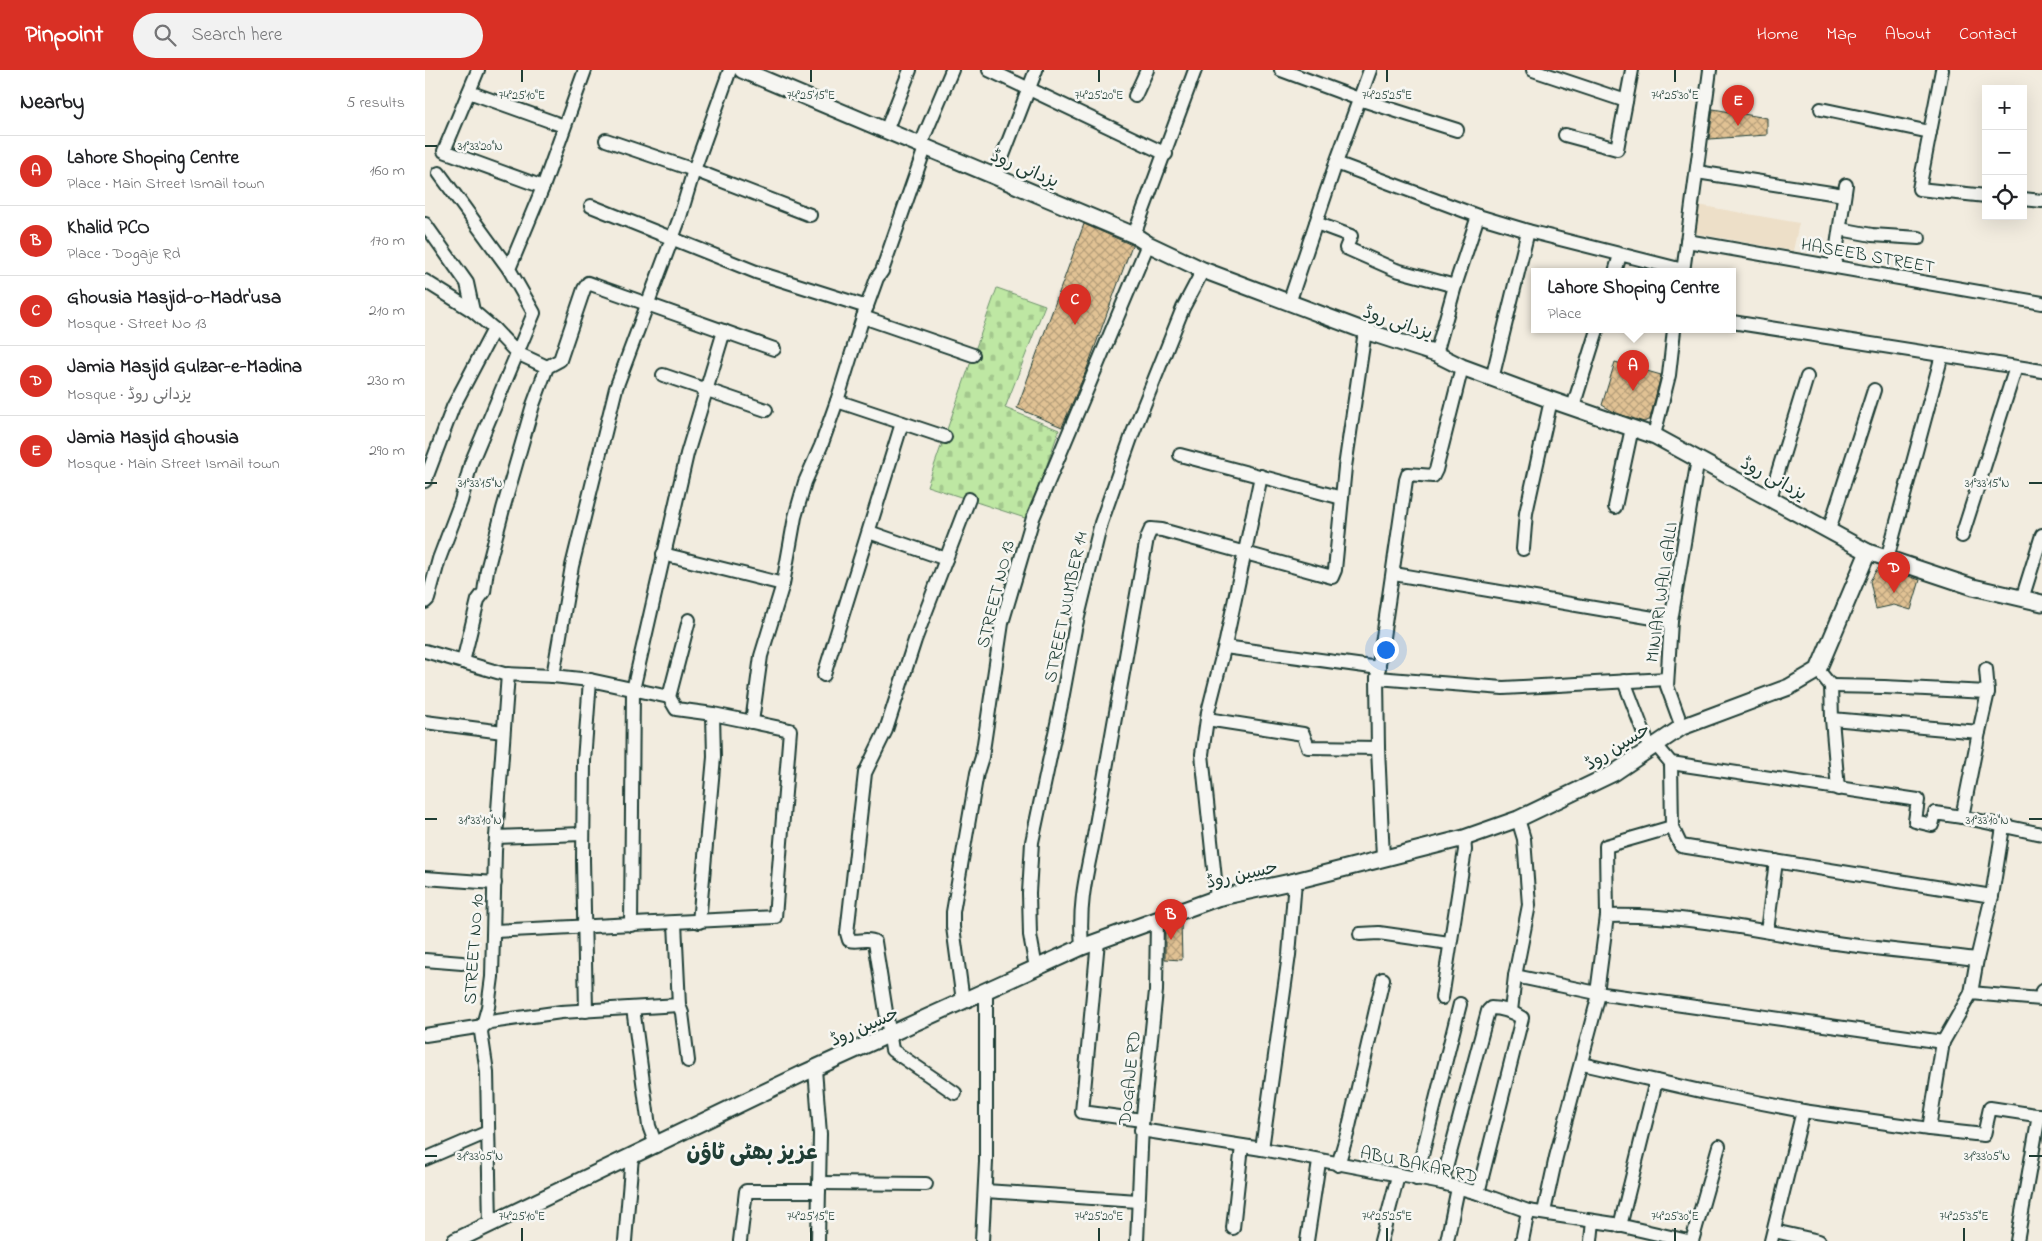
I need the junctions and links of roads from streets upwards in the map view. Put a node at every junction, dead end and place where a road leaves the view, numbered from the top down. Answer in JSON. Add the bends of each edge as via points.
{"nodes":[{"id":1,"x":478,"y":70,"type":"edge"},
{"id":2,"x":585,"y":70,"type":"edge"},
{"id":3,"x":730,"y":70,"type":"edge"},
{"id":4,"x":742,"y":70,"type":"edge"},
{"id":5,"x":910,"y":70,"type":"edge"},
{"id":6,"x":952,"y":70,"type":"edge"},
{"id":7,"x":989,"y":70,"type":"edge"},
{"id":8,"x":1036,"y":70,"type":"edge"},
{"id":9,"x":1147,"y":70,"type":"edge"},
{"id":10,"x":1195,"y":70,"type":"edge"},
{"id":11,"x":1281,"y":70,"type":"edge"},
{"id":12,"x":1370,"y":70,"type":"edge"},
{"id":13,"x":1533,"y":70,"type":"edge"},
{"id":14,"x":1632,"y":70,"type":"edge"},
{"id":15,"x":1710,"y":70,"type":"edge"},
{"id":16,"x":1942,"y":70,"type":"edge"},
{"id":17,"x":763,"y":74,"type":"edge"},
{"id":18,"x":1028,"y":87,"type":"junction"},
{"id":19,"x":469,"y":92,"type":"junction"},
{"id":20,"x":1135,"y":96,"type":"dead end"},
{"id":21,"x":1359,"y":99,"type":"junction"},
{"id":22,"x":1626,"y":101,"type":"junction"},
{"id":23,"x":1821,"y":109,"type":"dead end"},
{"id":24,"x":565,"y":126,"type":"junction"},
{"id":25,"x":1457,"y":130,"type":"dead end"},
{"id":26,"x":886,"y":131,"type":"junction"},
{"id":27,"x":1930,"y":132,"type":"junction"},
{"id":28,"x":1565,"y":135,"type":"dead end"},
{"id":29,"x":606,"y":140,"type":"dead end"},
{"id":30,"x":923,"y":147,"type":"junction"},
{"id":31,"x":1165,"y":154,"type":"junction"},
{"id":32,"x":1336,"y":164,"type":"junction"},
{"id":33,"x":694,"y":170,"type":"junction"},
{"id":34,"x":1697,"y":172,"type":"junction"},
{"id":35,"x":439,"y":173,"type":"dead end"},
{"id":36,"x":995,"y":176,"type":"junction"},
{"id":37,"x":543,"y":187,"type":"junction"},
{"id":38,"x":1982,"y":196,"type":"edge"},
{"id":39,"x":2027,"y":199,"type":"edge"},
{"id":40,"x":2042,"y":201,"type":"edge"},
{"id":41,"x":591,"y":206,"type":"dead end"},
{"id":42,"x":810,"y":215,"type":"dead end"},
{"id":43,"x":1478,"y":216,"type":"junction"},
{"id":44,"x":1316,"y":223,"type":"junction"},
{"id":45,"x":425,"y":224,"type":"edge"},
{"id":46,"x":1840,"y":229,"type":"junction"},
{"id":47,"x":1528,"y":231,"type":"junction"},
{"id":48,"x":1134,"y":235,"type":"junction"},
{"id":49,"x":672,"y":238,"type":"junction"},
{"id":50,"x":1919,"y":238,"type":"dead end"},
{"id":51,"x":1687,"y":241,"type":"junction"},
{"id":52,"x":1148,"y":244,"type":"junction"},
{"id":53,"x":1620,"y":255,"type":"junction"},
{"id":54,"x":1834,"y":266,"type":"junction"},
{"id":55,"x":1616,"y":268,"type":"edge"},
{"id":56,"x":1671,"y":268,"type":"edge"},
{"id":57,"x":1683,"y":268,"type":"edge"},
{"id":58,"x":509,"y":269,"type":"junction"},
{"id":59,"x":1203,"y":270,"type":"junction"},
{"id":60,"x":425,"y":281,"type":"edge"},
{"id":61,"x":1455,"y":286,"type":"junction"},
{"id":62,"x":1289,"y":302,"type":"junction"},
{"id":63,"x":2042,"y":303,"type":"edge"},
{"id":64,"x":647,"y":304,"type":"junction"},
{"id":65,"x":473,"y":310,"type":"junction"},
{"id":66,"x":865,"y":312,"type":"junction"},
{"id":67,"x":1736,"y":323,"type":"edge"},
{"id":68,"x":494,"y":329,"type":"junction"},
{"id":69,"x":724,"y":331,"type":"junction"},
{"id":70,"x":1365,"y":331,"type":"junction"},
{"id":71,"x":1596,"y":333,"type":"edge"},
{"id":72,"x":1674,"y":333,"type":"edge"},
{"id":73,"x":774,"y":349,"type":"dead end"},
{"id":74,"x":517,"y":353,"type":"junction"},
{"id":75,"x":1436,"y":354,"type":"junction"},
{"id":76,"x":973,"y":355,"type":"dead end"},
{"id":77,"x":1942,"y":355,"type":"junction"},
{"id":78,"x":2016,"y":366,"type":"junction"},
{"id":79,"x":547,"y":367,"type":"junction"},
{"id":80,"x":1462,"y":367,"type":"junction"},
{"id":81,"x":2042,"y":371,"type":"edge"},
{"id":82,"x":663,"y":375,"type":"dead end"},
{"id":83,"x":1807,"y":377,"type":"dead end"},
{"id":84,"x":1492,"y":379,"type":"junction"},
{"id":85,"x":707,"y":390,"type":"junction"},
{"id":86,"x":1874,"y":390,"type":"dead end"},
{"id":87,"x":1551,"y":400,"type":"junction"},
{"id":88,"x":837,"y":401,"type":"junction"},
{"id":89,"x":1573,"y":407,"type":"junction"},
{"id":90,"x":766,"y":410,"type":"dead end"},
{"id":91,"x":902,"y":423,"type":"junction"},
{"id":92,"x":1632,"y":428,"type":"junction"},
{"id":93,"x":1654,"y":435,"type":"junction"},
{"id":94,"x":945,"y":437,"type":"dead end"},
{"id":95,"x":1180,"y":455,"type":"dead end"},
{"id":96,"x":1698,"y":459,"type":"junction"},
{"id":97,"x":1261,"y":476,"type":"junction"},
{"id":98,"x":425,"y":481,"type":"edge"},
{"id":99,"x":1342,"y":498,"type":"junction"},
{"id":100,"x":1770,"y":498,"type":"junction"},
{"id":101,"x":969,"y":499,"type":"dead end"},
{"id":102,"x":1615,"y":507,"type":"dead end"},
{"id":103,"x":1829,"y":530,"type":"junction"},
{"id":104,"x":869,"y":532,"type":"junction"},
{"id":105,"x":2042,"y":535,"type":"edge"},
{"id":106,"x":1962,"y":536,"type":"dead end"},
{"id":107,"x":1523,"y":549,"type":"dead end"},
{"id":108,"x":1868,"y":552,"type":"junction"},
{"id":109,"x":663,"y":554,"type":"junction"},
{"id":110,"x":1245,"y":554,"type":"junction"},
{"id":111,"x":946,"y":559,"type":"junction"},
{"id":112,"x":1887,"y":560,"type":"junction"},
{"id":113,"x":1394,"y":574,"type":"junction"},
{"id":114,"x":783,"y":584,"type":"junction"},
{"id":115,"x":2022,"y":599,"type":"junction"},
{"id":116,"x":425,"y":602,"type":"edge"},
{"id":117,"x":2042,"y":603,"type":"edge"},
{"id":118,"x":689,"y":620,"type":"dead end"},
{"id":119,"x":1671,"y":622,"type":"junction"},
{"id":120,"x":1225,"y":647,"type":"junction"},
{"id":121,"x":425,"y":651,"type":"edge"},
{"id":122,"x":463,"y":662,"type":"junction"},
{"id":123,"x":1818,"y":670,"type":"junction"},
{"id":124,"x":1987,"y":670,"type":"dead end"},
{"id":125,"x":1378,"y":673,"type":"junction"},
{"id":126,"x":508,"y":674,"type":"junction"},
{"id":127,"x":824,"y":675,"type":"dead end"},
{"id":128,"x":553,"y":676,"type":"junction"},
{"id":129,"x":1667,"y":679,"type":"junction"},
{"id":130,"x":590,"y":680,"type":"junction"},
{"id":131,"x":1624,"y":681,"type":"junction"},
{"id":132,"x":1831,"y":686,"type":"junction"},
{"id":133,"x":633,"y":690,"type":"junction"},
{"id":134,"x":1987,"y":692,"type":"junction"},
{"id":135,"x":669,"y":697,"type":"junction"},
{"id":136,"x":713,"y":714,"type":"junction"},
{"id":137,"x":1207,"y":719,"type":"junction"},
{"id":138,"x":1832,"y":719,"type":"junction"},
{"id":139,"x":425,"y":722,"type":"edge"},
{"id":140,"x":752,"y":722,"type":"junction"},
{"id":141,"x":1682,"y":727,"type":"junction"},
{"id":142,"x":503,"y":732,"type":"junction"},
{"id":143,"x":1979,"y":732,"type":"junction"},
{"id":144,"x":1653,"y":747,"type":"junction"},
{"id":145,"x":1378,"y":748,"type":"junction"},
{"id":146,"x":1671,"y":763,"type":"junction"},
{"id":147,"x":1838,"y":789,"type":"junction"},
{"id":148,"x":1962,"y":817,"type":"junction"},
{"id":149,"x":1518,"y":819,"type":"junction"},
{"id":150,"x":1672,"y":826,"type":"junction"},
{"id":151,"x":2003,"y":827,"type":"junction"},
{"id":152,"x":583,"y":834,"type":"junction"},
{"id":153,"x":2042,"y":834,"type":"edge"},
{"id":154,"x":496,"y":837,"type":"junction"},
{"id":155,"x":1464,"y":838,"type":"junction"},
{"id":156,"x":1383,"y":858,"type":"junction"},
{"id":157,"x":1777,"y":861,"type":"junction"},
{"id":158,"x":425,"y":878,"type":"edge"},
{"id":159,"x":1295,"y":881,"type":"junction"},
{"id":160,"x":495,"y":883,"type":"junction"},
{"id":161,"x":1992,"y":896,"type":"junction"},
{"id":162,"x":1217,"y":898,"type":"junction"},
{"id":163,"x":1607,"y":916,"type":"junction"},
{"id":164,"x":1157,"y":919,"type":"junction"},
{"id":165,"x":699,"y":922,"type":"junction"},
{"id":166,"x":675,"y":923,"type":"junction"},
{"id":167,"x":631,"y":925,"type":"junction"},
{"id":168,"x":586,"y":927,"type":"junction"},
{"id":169,"x":494,"y":931,"type":"junction"},
{"id":170,"x":1767,"y":931,"type":"junction"},
{"id":171,"x":1359,"y":934,"type":"dead end"},
{"id":172,"x":1098,"y":941,"type":"junction"},
{"id":173,"x":1449,"y":943,"type":"junction"},
{"id":174,"x":1083,"y":947,"type":"junction"},
{"id":175,"x":1977,"y":959,"type":"junction"},
{"id":176,"x":425,"y":960,"type":"edge"},
{"id":177,"x":461,"y":963,"type":"dead end"},
{"id":178,"x":1036,"y":968,"type":"junction"},
{"id":179,"x":1515,"y":976,"type":"junction"},
{"id":180,"x":1383,"y":979,"type":"dead end"},
{"id":181,"x":986,"y":991,"type":"junction"},
{"id":182,"x":2042,"y":991,"type":"edge"},
{"id":183,"x":1597,"y":993,"type":"junction"},
{"id":184,"x":1971,"y":993,"type":"junction"},
{"id":185,"x":1442,"y":998,"type":"dead end"},
{"id":186,"x":963,"y":1001,"type":"junction"},
{"id":187,"x":1460,"y":1004,"type":"dead end"},
{"id":188,"x":679,"y":1005,"type":"junction"},
{"id":189,"x":633,"y":1008,"type":"junction"},
{"id":190,"x":586,"y":1011,"type":"junction"},
{"id":191,"x":1511,"y":1011,"type":"junction"},
{"id":192,"x":483,"y":1026,"type":"junction"},
{"id":193,"x":425,"y":1035,"type":"edge"},
{"id":194,"x":889,"y":1035,"type":"junction"},
{"id":195,"x":1943,"y":1042,"type":"junction"},
{"id":196,"x":688,"y":1061,"type":"dead end"},
{"id":197,"x":1582,"y":1064,"type":"junction"},
{"id":198,"x":815,"y":1069,"type":"junction"},
{"id":199,"x":1656,"y":1082,"type":"junction"},
{"id":200,"x":955,"y":1093,"type":"dead end"},
{"id":201,"x":1803,"y":1111,"type":"junction"},
{"id":202,"x":2041,"y":1116,"type":"edge"},
{"id":203,"x":1142,"y":1125,"type":"junction"},
{"id":204,"x":1929,"y":1129,"type":"junction"},
{"id":205,"x":488,"y":1132,"type":"junction"},
{"id":206,"x":656,"y":1145,"type":"junction"},
{"id":207,"x":1242,"y":1146,"type":"junction"},
{"id":208,"x":1719,"y":1146,"type":"dead end"},
{"id":209,"x":1262,"y":1149,"type":"junction"},
{"id":210,"x":632,"y":1156,"type":"junction"},
{"id":211,"x":425,"y":1159,"type":"edge"},
{"id":212,"x":1319,"y":1162,"type":"junction"},
{"id":213,"x":1338,"y":1165,"type":"junction"},
{"id":214,"x":1398,"y":1176,"type":"junction"},
{"id":215,"x":1416,"y":1179,"type":"junction"},
{"id":216,"x":926,"y":1184,"type":"dead end"},
{"id":217,"x":1442,"y":1184,"type":"junction"},
{"id":218,"x":819,"y":1187,"type":"junction"},
{"id":219,"x":1458,"y":1188,"type":"junction"},
{"id":220,"x":985,"y":1191,"type":"junction"},
{"id":221,"x":1478,"y":1193,"type":"junction"},
{"id":222,"x":1138,"y":1201,"type":"junction"},
{"id":223,"x":1528,"y":1211,"type":"junction"},
{"id":224,"x":1544,"y":1212,"type":"junction"},
{"id":225,"x":1593,"y":1221,"type":"junction"},
{"id":226,"x":490,"y":1225,"type":"junction"},
{"id":227,"x":1620,"y":1226,"type":"junction"},
{"id":228,"x":1233,"y":1228,"type":"dead end"},
{"id":229,"x":1773,"y":1236,"type":"edge"},
{"id":230,"x":470,"y":1237,"type":"edge"},
{"id":231,"x":1653,"y":1237,"type":"edge"},
{"id":232,"x":455,"y":1241,"type":"edge"},
{"id":233,"x":625,"y":1241,"type":"edge"},
{"id":234,"x":740,"y":1241,"type":"edge"},
{"id":235,"x":818,"y":1241,"type":"edge"},
{"id":236,"x":982,"y":1241,"type":"edge"},
{"id":237,"x":1137,"y":1241,"type":"edge"},
{"id":238,"x":1307,"y":1241,"type":"edge"},
{"id":239,"x":1381,"y":1241,"type":"edge"},
{"id":240,"x":1447,"y":1241,"type":"edge"},
{"id":241,"x":1522,"y":1241,"type":"edge"},
{"id":242,"x":1591,"y":1241,"type":"edge"},
{"id":243,"x":1687,"y":1241,"type":"edge"},
{"id":244,"x":1692,"y":1241,"type":"edge"},
{"id":245,"x":1819,"y":1241,"type":"edge"},
{"id":246,"x":2017,"y":1241,"type":"edge"}],
"edges":[{"from":1,"to":19,"type":"street"},
{"from":2,"to":24,"type":"street"},
{"from":3,"to":33,"type":"street"},
{"from":4,"to":17,"type":"street","name":"یزدانی روڈ"},
{"from":5,"to":26,"type":"street"},
{"from":6,"to":30,"type":"street"},
{"from":7,"to":18,"type":"street"},
{"from":8,"to":18,"type":"street"},
{"from":9,"to":20,"type":"street"},
{"from":10,"to":31,"type":"street"},
{"from":11,"to":21,"type":"street"},
{"from":12,"to":21,"type":"street"},
{"from":13,"to":22,"type":"street"},
{"from":14,"to":22,"type":"street"},
{"from":15,"to":34,"type":"street"},
{"from":16,"to":27,"type":"street"},
{"from":17,"to":26,"type":"street","name":"یزدانی روڈ"},
{"from":18,"to":31,"type":"street"},
{"from":18,"to":36,"type":"street"},
{"from":19,"to":24,"type":"street"},
{"from":19,"to":37,"type":"street","via":[[444,151]]},
{"from":21,"to":25,"type":"street"},
{"from":21,"to":32,"type":"street"},
{"from":22,"to":28,"type":"street","via":[[1617,149]]},
{"from":23,"to":27,"type":"street"},
{"from":24,"to":37,"type":"street"},
{"from":26,"to":30,"type":"street","name":"یزدانی روڈ"},
{"from":27,"to":38,"type":"street","via":[[1919,189]]},
{"from":29,"to":33,"type":"street"},
{"from":30,"to":36,"type":"street","name":"یزدانی روڈ"},
{"from":30,"to":66,"type":"street"},
{"from":31,"to":48,"type":"street"},
{"from":32,"to":43,"type":"street"},
{"from":32,"to":44,"type":"street"},
{"from":33,"to":42,"type":"street"},
{"from":33,"to":49,"type":"street"},
{"from":34,"to":46,"type":"street","via":[[1845,190]]},
{"from":34,"to":51,"type":"street"},
{"from":35,"to":58,"type":"street"},
{"from":36,"to":48,"type":"street","name":"یزدانی روڈ"},
{"from":37,"to":58,"type":"street"},
{"from":39,"to":40,"type":"street"},
{"from":41,"to":49,"type":"street"},
{"from":43,"to":47,"type":"street"},
{"from":43,"to":61,"type":"street"},
{"from":44,"to":61,"type":"street","via":[[1351,236],[1347,248],[1397,270]]},
{"from":44,"to":62,"type":"street"},
{"from":45,"to":65,"type":"street","via":[[467,283]]},
{"from":46,"to":50,"type":"street"},
{"from":46,"to":54,"type":"street"},
{"from":47,"to":53,"type":"street"},
{"from":47,"to":84,"type":"street"},
{"from":48,"to":52,"type":"street","name":"یزدانی روڈ"},
{"from":49,"to":64,"type":"street"},
{"from":49,"to":66,"type":"street"},
{"from":51,"to":54,"type":"street","name":"HASEEB STREET"},
{"from":51,"to":57,"type":"street"},
{"from":52,"to":59,"type":"street","name":"یزدانی روڈ"},
{"from":52,"to":186,"type":"street","name":"STREET NO 13","via":[[1033,518],[1002,623],[983,757],[977,773],[953,912]]},
{"from":53,"to":55,"type":"street"},
{"from":53,"to":56,"type":"street"},
{"from":54,"to":63,"type":"street","name":"HASEEB STREET"},
{"from":58,"to":74,"type":"street","via":[[534,314]]},
{"from":59,"to":62,"type":"street","name":"یزدانی روڈ"},
{"from":59,"to":178,"type":"street","name":"STREET NUMBER 14","via":[[1183,308],[1132,435],[1101,523],[1075,628],[1032,842],[1030,935]]},
{"from":60,"to":65,"type":"street"},
{"from":61,"to":75,"type":"street"},
{"from":62,"to":70,"type":"street","name":"یزدانی روڈ"},
{"from":64,"to":69,"type":"street"},
{"from":64,"to":79,"type":"street","via":[[588,283],[560,360]]},
{"from":64,"to":128,"type":"street","via":[[616,388],[600,447],[572,566]]},
{"from":65,"to":68,"type":"street"},
{"from":66,"to":76,"type":"street"},
{"from":66,"to":88,"type":"street"},
{"from":67,"to":77,"type":"street"},
{"from":68,"to":74,"type":"street"},
{"from":68,"to":98,"type":"street","via":[[453,408]]},
{"from":69,"to":73,"type":"street"},
{"from":69,"to":85,"type":"street"},
{"from":70,"to":75,"type":"street","name":"یزدانی روڈ"},
{"from":70,"to":99,"type":"street"},
{"from":71,"to":89,"type":"street"},
{"from":72,"to":93,"type":"street","via":[[1669,375]]},
{"from":74,"to":79,"type":"street"},
{"from":74,"to":116,"type":"street","via":[[471,463]]},
{"from":75,"to":80,"type":"street","name":"یزدانی روڈ"},
{"from":77,"to":78,"type":"street"},
{"from":77,"to":112,"type":"street"},
{"from":78,"to":81,"type":"street"},
{"from":78,"to":106,"type":"street"},
{"from":79,"to":122,"type":"street","via":[[503,509],[484,592],[477,600]]},
{"from":80,"to":84,"type":"street","name":"یزدانی روڈ"},
{"from":80,"to":113,"type":"street","via":[[1436,470],[1433,476],[1408,474],[1406,480]]},
{"from":82,"to":85,"type":"street"},
{"from":83,"to":100,"type":"street"},
{"from":84,"to":87,"type":"street","name":"یزدانی روڈ"},
{"from":85,"to":90,"type":"street"},
{"from":85,"to":109,"type":"street","via":[[687,454]]},
{"from":86,"to":103,"type":"street"},
{"from":87,"to":89,"type":"street","name":"یزدانی روڈ"},
{"from":87,"to":107,"type":"street","via":[[1526,513]]},
{"from":88,"to":91,"type":"street"},
{"from":88,"to":114,"type":"street","via":[[805,482]]},
{"from":89,"to":92,"type":"street","name":"یزدانی روڈ"},
{"from":91,"to":94,"type":"street"},
{"from":91,"to":104,"type":"street"},
{"from":92,"to":93,"type":"street","name":"یزدانی روڈ"},
{"from":92,"to":102,"type":"street"},
{"from":93,"to":96,"type":"street","name":"یزدانی روڈ"},
{"from":95,"to":97,"type":"street"},
{"from":96,"to":100,"type":"street","name":"یزدانی روڈ"},
{"from":96,"to":119,"type":"street","name":"MINIARI WALI GALLI"},
{"from":97,"to":99,"type":"street"},
{"from":97,"to":110,"type":"street"},
{"from":99,"to":110,"type":"street","via":[[1332,577]]},
{"from":100,"to":103,"type":"street","name":"یزدانی روڈ"},
{"from":101,"to":111,"type":"street"},
{"from":103,"to":108,"type":"street","name":"یزدانی روڈ"},
{"from":104,"to":111,"type":"street"},
{"from":104,"to":127,"type":"street"},
{"from":105,"to":115,"type":"street"},
{"from":108,"to":112,"type":"street","name":"یزدانی روڈ"},
{"from":108,"to":123,"type":"street"},
{"from":109,"to":114,"type":"street"},
{"from":109,"to":133,"type":"street"},
{"from":110,"to":120,"type":"street"},
{"from":110,"to":174,"type":"street","via":[[1162,530],[1151,529],[1147,538],[1082,890],[1080,922]]},
{"from":111,"to":194,"type":"street","via":[[886,730],[865,773],[847,933],[849,940],[854,942],[875,942]]},
{"from":112,"to":115,"type":"street","name":"یزدانی روڈ"},
{"from":113,"to":119,"type":"street"},
{"from":113,"to":125,"type":"street"},
{"from":114,"to":140,"type":"street","via":[[761,656]]},
{"from":115,"to":117,"type":"street","name":"یزدانی روڈ"},
{"from":118,"to":135,"type":"street"},
{"from":119,"to":129,"type":"street","name":"MINIARI WALI GALLI"},
{"from":120,"to":125,"type":"street"},
{"from":120,"to":137,"type":"street"},
{"from":121,"to":122,"type":"street"},
{"from":122,"to":126,"type":"street"},
{"from":123,"to":132,"type":"street"},
{"from":123,"to":141,"type":"street","name":"حسین روڈ","via":[[1789,687]]},
{"from":124,"to":134,"type":"street"},
{"from":125,"to":131,"type":"street","via":[[1503,688]]},
{"from":125,"to":145,"type":"street"},
{"from":126,"to":128,"type":"street"},
{"from":126,"to":142,"type":"street","name":"STREET NO 10"},
{"from":128,"to":130,"type":"street"},
{"from":129,"to":131,"type":"street"},
{"from":129,"to":141,"type":"street","name":"MINIARI WALI GALLI"},
{"from":130,"to":133,"type":"street"},
{"from":130,"to":152,"type":"street"},
{"from":131,"to":144,"type":"street"},
{"from":132,"to":134,"type":"street"},
{"from":132,"to":138,"type":"street"},
{"from":133,"to":135,"type":"street"},
{"from":133,"to":167,"type":"street"},
{"from":134,"to":143,"type":"street"},
{"from":135,"to":136,"type":"street","via":[[675,709]]},
{"from":136,"to":140,"type":"street"},
{"from":136,"to":165,"type":"street","via":[[714,758]]},
{"from":137,"to":145,"type":"street","via":[[1303,734],[1308,747]]},
{"from":137,"to":162,"type":"street","via":[[1202,754]]},
{"from":138,"to":143,"type":"street"},
{"from":138,"to":147,"type":"street"},
{"from":139,"to":142,"type":"street"},
{"from":140,"to":165,"type":"street","via":[[790,730],[775,917]]},
{"from":141,"to":144,"type":"street","name":"حسین روڈ"},
{"from":142,"to":154,"type":"street","name":"STREET NO 10"},
{"from":143,"to":148,"type":"street"},
{"from":144,"to":146,"type":"street"},
{"from":144,"to":149,"type":"street","name":"حسین روڈ","via":[[1614,773]]},
{"from":145,"to":156,"type":"street"},
{"from":146,"to":147,"type":"street"},
{"from":146,"to":150,"type":"street"},
{"from":147,"to":148,"type":"street","via":[[1918,800],[1915,821],[1932,825],[1935,813]]},
{"from":148,"to":151,"type":"street"},
{"from":149,"to":155,"type":"street","name":"حسین روڈ"},
{"from":149,"to":179,"type":"street","via":[[1524,839],[1529,905]]},
{"from":150,"to":157,"type":"street","via":[[1681,846]]},
{"from":150,"to":163,"type":"street","via":[[1606,846]]},
{"from":151,"to":153,"type":"street"},
{"from":151,"to":161,"type":"street"},
{"from":152,"to":154,"type":"street"},
{"from":152,"to":168,"type":"street"},
{"from":154,"to":160,"type":"street","name":"STREET NO 10"},
{"from":155,"to":156,"type":"street","name":"حسین روڈ"},
{"from":155,"to":173,"type":"street","via":[[1465,850]]},
{"from":156,"to":159,"type":"street","name":"حسین روڈ"},
{"from":157,"to":161,"type":"street"},
{"from":157,"to":170,"type":"street"},
{"from":158,"to":160,"type":"street"},
{"from":159,"to":162,"type":"street","name":"حسین روڈ"},
{"from":159,"to":209,"type":"street","via":[[1289,955]]},
{"from":160,"to":169,"type":"street","name":"STREET NO 10"},
{"from":161,"to":175,"type":"street"},
{"from":162,"to":164,"type":"street","name":"حسین روڈ"},
{"from":163,"to":170,"type":"street","via":[[1641,915]]},
{"from":163,"to":183,"type":"street"},
{"from":164,"to":172,"type":"street","name":"حسین روڈ"},
{"from":164,"to":203,"type":"street","name":"DOGAJE RD","via":[[1155,991]]},
{"from":165,"to":166,"type":"street"},
{"from":166,"to":167,"type":"street"},
{"from":166,"to":188,"type":"street"},
{"from":167,"to":168,"type":"street"},
{"from":168,"to":169,"type":"street"},
{"from":168,"to":190,"type":"street"},
{"from":169,"to":192,"type":"street","name":"STREET NO 10","via":[[492,977]]},
{"from":170,"to":175,"type":"street","via":[[1823,941]]},
{"from":171,"to":173,"type":"street","via":[[1379,933]]},
{"from":172,"to":174,"type":"street","name":"حسین روڈ"},
{"from":172,"to":203,"type":"street","name":"ABU BAKAR RD","via":[[1083,1112]]},
{"from":173,"to":185,"type":"street"},
{"from":174,"to":178,"type":"street","name":"حسین روڈ"},
{"from":175,"to":184,"type":"street"},
{"from":176,"to":177,"type":"street"},
{"from":178,"to":181,"type":"street","name":"حسین روڈ"},
{"from":179,"to":183,"type":"street"},
{"from":179,"to":191,"type":"street"},
{"from":180,"to":213,"type":"street"},
{"from":181,"to":186,"type":"street","name":"حسین روڈ"},
{"from":181,"to":220,"type":"street"},
{"from":182,"to":184,"type":"street","via":[[2041,999]]},
{"from":183,"to":195,"type":"street"},
{"from":183,"to":197,"type":"street"},
{"from":184,"to":195,"type":"street"},
{"from":186,"to":194,"type":"street","name":"حسین روڈ"},
{"from":187,"to":215,"type":"street"},
{"from":188,"to":189,"type":"street"},
{"from":188,"to":196,"type":"street"},
{"from":189,"to":190,"type":"street"},
{"from":189,"to":206,"type":"street","via":[[649,1126]]},
{"from":190,"to":192,"type":"street","via":[[490,1022]]},
{"from":191,"to":217,"type":"street","via":[[1491,1008],[1488,1011]]},
{"from":191,"to":221,"type":"street","via":[[1522,1018]]},
{"from":192,"to":193,"type":"street"},
{"from":192,"to":205,"type":"street","name":"STREET NO 10"},
{"from":194,"to":198,"type":"street","name":"حسین روڈ"},
{"from":194,"to":200,"type":"street","via":[[895,1053]]},
{"from":195,"to":204,"type":"street"},
{"from":197,"to":199,"type":"street"},
{"from":197,"to":224,"type":"street"},
{"from":198,"to":206,"type":"street","name":"حسین روڈ"},
{"from":198,"to":218,"type":"street","via":[[820,1134]]},
{"from":199,"to":201,"type":"street"},
{"from":199,"to":227,"type":"street"},
{"from":201,"to":204,"type":"street"},
{"from":201,"to":229,"type":"street"},
{"from":202,"to":204,"type":"street","via":[[1990,1108],[1984,1135]]},
{"from":202,"to":246,"type":"street"},
{"from":203,"to":207,"type":"street","name":"ABU BAKAR RD"},
{"from":203,"to":222,"type":"street","name":"DOGAJE RD"},
{"from":205,"to":211,"type":"street"},
{"from":205,"to":226,"type":"street","name":"STREET NO 10"},
{"from":206,"to":210,"type":"street","name":"حسین روڈ"},
{"from":207,"to":209,"type":"street","name":"ABU BAKAR RD"},
{"from":207,"to":228,"type":"street"},
{"from":208,"to":244,"type":"street"},
{"from":209,"to":212,"type":"street","name":"ABU BAKAR RD"},
{"from":210,"to":226,"type":"street","name":"حسین روڈ"},
{"from":210,"to":233,"type":"street"},
{"from":212,"to":213,"type":"street","name":"ABU BAKAR RD"},
{"from":212,"to":238,"type":"street"},
{"from":213,"to":214,"type":"street","name":"ABU BAKAR RD"},
{"from":214,"to":215,"type":"street","name":"ABU BAKAR RD"},
{"from":214,"to":239,"type":"street"},
{"from":215,"to":217,"type":"street","name":"ABU BAKAR RD"},
{"from":216,"to":218,"type":"street"},
{"from":217,"to":219,"type":"street","name":"ABU BAKAR RD"},
{"from":218,"to":234,"type":"street","via":[[746,1191]]},
{"from":218,"to":235,"type":"street"},
{"from":219,"to":221,"type":"street","name":"ABU BAKAR RD"},
{"from":219,"to":240,"type":"street"},
{"from":220,"to":222,"type":"street"},
{"from":220,"to":236,"type":"street"},
{"from":221,"to":223,"type":"street","name":"ABU BAKAR RD"},
{"from":222,"to":237,"type":"street","name":"DOGAJE RD"},
{"from":223,"to":224,"type":"street","name":"ABU BAKAR RD"},
{"from":223,"to":241,"type":"street"},
{"from":224,"to":225,"type":"street","name":"ABU BAKAR RD"},
{"from":225,"to":227,"type":"street","name":"ABU BAKAR RD"},
{"from":225,"to":242,"type":"street"},
{"from":226,"to":230,"type":"street","name":"حسین روڈ"},
{"from":227,"to":231,"type":"street","name":"ABU BAKAR RD"},
{"from":229,"to":245,"type":"street"},
{"from":230,"to":232,"type":"street","name":"حسین روڈ"},
{"from":231,"to":243,"type":"street","name":"ABU BAKAR RD"}]}
